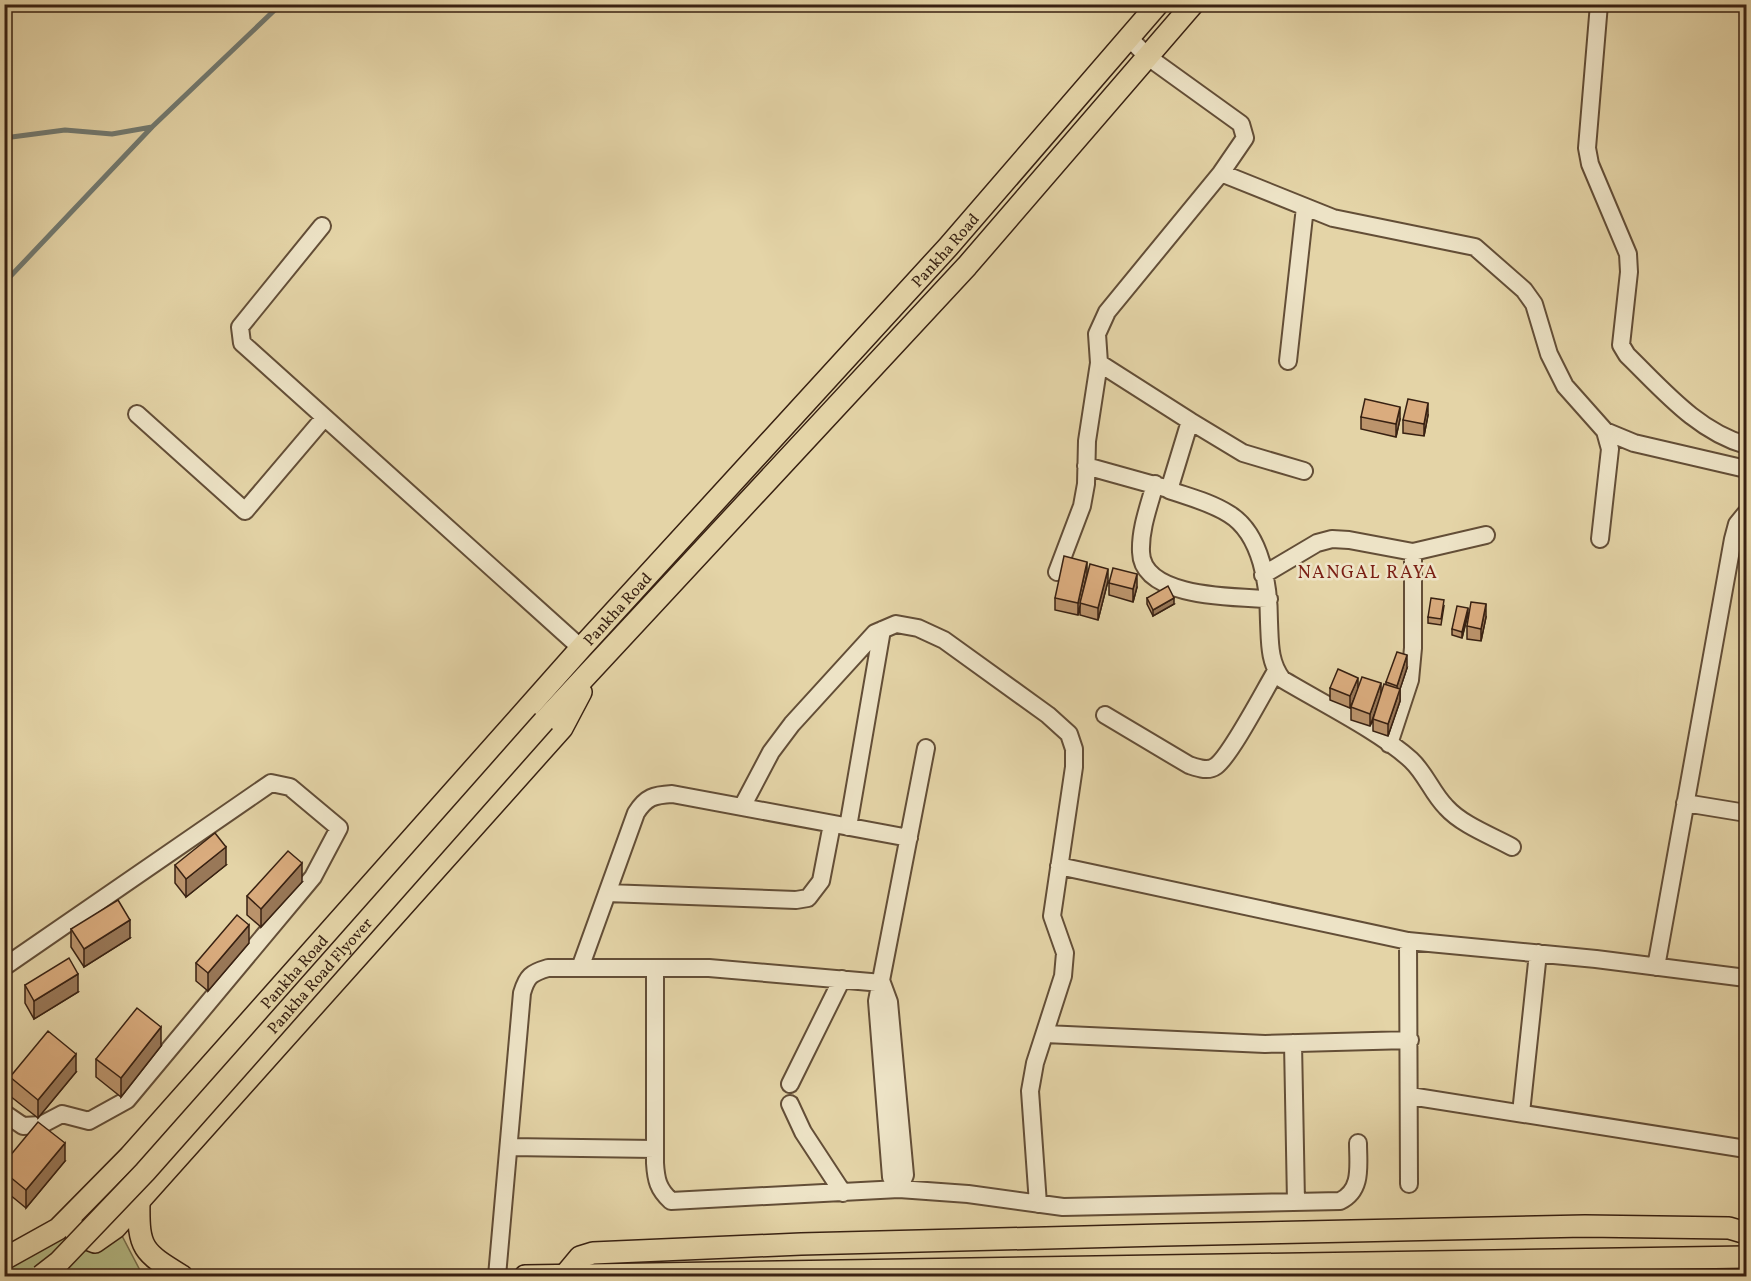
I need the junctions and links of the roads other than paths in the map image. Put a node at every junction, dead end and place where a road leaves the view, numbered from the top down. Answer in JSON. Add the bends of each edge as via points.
{"nodes":[{"id":1,"x":1158,"y":4,"type":"edge"},
{"id":2,"x":1193,"y":4,"type":"edge"},
{"id":3,"x":1599,"y":4,"type":"edge"},
{"id":4,"x":1129,"y":38,"type":"junction"},
{"id":5,"x":1148,"y":57,"type":"junction"},
{"id":6,"x":1221,"y":173,"type":"junction"},
{"id":7,"x":1305,"y":207,"type":"junction"},
{"id":8,"x":322,"y":226,"type":"dead end"},
{"id":9,"x":1288,"y":361,"type":"dead end"},
{"id":10,"x":1099,"y":363,"type":"junction"},
{"id":11,"x":137,"y":414,"type":"dead end"},
{"id":12,"x":324,"y":418,"type":"junction"},
{"id":13,"x":1190,"y":421,"type":"junction"},
{"id":14,"x":1605,"y":431,"type":"junction"},
{"id":15,"x":1746,"y":445,"type":"edge"},
{"id":16,"x":1086,"y":466,"type":"junction"},
{"id":17,"x":1746,"y":469,"type":"edge"},
{"id":18,"x":1304,"y":471,"type":"dead end"},
{"id":19,"x":1162,"y":487,"type":"junction"},
{"id":20,"x":1746,"y":513,"type":"edge"},
{"id":21,"x":1486,"y":535,"type":"dead end"},
{"id":22,"x":1600,"y":539,"type":"dead end"},
{"id":23,"x":1413,"y":552,"type":"junction"},
{"id":24,"x":1057,"y":572,"type":"dead end"},
{"id":25,"x":1263,"y":575,"type":"junction"},
{"id":26,"x":1269,"y":599,"type":"junction"},
{"id":27,"x":882,"y":630,"type":"junction"},
{"id":28,"x":581,"y":648,"type":"junction"},
{"id":29,"x":592,"y":671,"type":"junction"},
{"id":30,"x":1276,"y":671,"type":"junction"},
{"id":31,"x":1105,"y":715,"type":"dead end"},
{"id":32,"x":1389,"y":744,"type":"junction"},
{"id":33,"x":926,"y":748,"type":"dead end"},
{"id":34,"x":1685,"y":803,"type":"junction"},
{"id":35,"x":742,"y":807,"type":"junction"},
{"id":36,"x":1746,"y":813,"type":"edge"},
{"id":37,"x":840,"y":825,"type":"junction"},
{"id":38,"x":909,"y":838,"type":"junction"},
{"id":39,"x":1512,"y":847,"type":"dead end"},
{"id":40,"x":1059,"y":866,"type":"junction"},
{"id":41,"x":607,"y":893,"type":"junction"},
{"id":42,"x":1408,"y":940,"type":"junction"},
{"id":43,"x":1538,"y":953,"type":"junction"},
{"id":44,"x":4,"y":967,"type":"edge"},
{"id":45,"x":1656,"y":967,"type":"junction"},
{"id":46,"x":580,"y":968,"type":"junction"},
{"id":47,"x":655,"y":968,"type":"junction"},
{"id":48,"x":1746,"y":978,"type":"edge"},
{"id":49,"x":842,"y":979,"type":"junction"},
{"id":50,"x":882,"y":983,"type":"junction"},
{"id":51,"x":1045,"y":1034,"type":"junction"},
{"id":52,"x":1410,"y":1040,"type":"junction"},
{"id":53,"x":1293,"y":1043,"type":"junction"},
{"id":54,"x":790,"y":1084,"type":"dead end"},
{"id":55,"x":1410,"y":1096,"type":"junction"},
{"id":56,"x":790,"y":1104,"type":"dead end"},
{"id":57,"x":4,"y":1113,"type":"edge"},
{"id":58,"x":1521,"y":1113,"type":"junction"},
{"id":59,"x":1358,"y":1143,"type":"dead end"},
{"id":60,"x":509,"y":1147,"type":"junction"},
{"id":61,"x":655,"y":1149,"type":"junction"},
{"id":62,"x":1746,"y":1149,"type":"edge"},
{"id":63,"x":1409,"y":1184,"type":"dead end"},
{"id":64,"x":899,"y":1189,"type":"junction"},
{"id":65,"x":843,"y":1193,"type":"junction"},
{"id":66,"x":139,"y":1202,"type":"junction"},
{"id":67,"x":1296,"y":1202,"type":"junction"},
{"id":68,"x":1038,"y":1204,"type":"junction"},
{"id":69,"x":74,"y":1213,"type":"junction"},
{"id":70,"x":1746,"y":1232,"type":"edge"},
{"id":71,"x":1746,"y":1257,"type":"edge"},
{"id":72,"x":4,"y":1259,"type":"edge"},
{"id":73,"x":565,"y":1275,"type":"edge"},
{"id":74,"x":41,"y":1276,"type":"edge"},
{"id":75,"x":182,"y":1276,"type":"edge"},
{"id":76,"x":497,"y":1276,"type":"edge"},
{"id":77,"x":525,"y":1276,"type":"edge"}],
"edges":[{"from":1,"to":4,"type":"main road","name":"Pankha Road"},
{"from":2,"to":5,"type":"main road","name":"Pankha Road"},
{"from":3,"to":15,"type":"street","via":[[1587,148],[1628,254],[1621,345],[1686,412],[1712,431]]},
{"from":4,"to":5,"type":"street"},
{"from":4,"to":28,"type":"main road","name":"Pankha Road","via":[[948,247]]},
{"from":5,"to":6,"type":"street","via":[[1241,124],[1245,138]]},
{"from":5,"to":29,"type":"main road","name":"Pankha Road","via":[[967,266]]},
{"from":6,"to":7,"type":"street"},
{"from":6,"to":10,"type":"street","via":[[1107,312],[1097,334]]},
{"from":7,"to":9,"type":"street"},
{"from":7,"to":14,"type":"street","via":[[1333,218],[1475,247],[1491,258],[1534,304],[1549,354],[1564,386]]},
{"from":8,"to":12,"type":"street","via":[[240,327],[242,343]]},
{"from":10,"to":13,"type":"street"},
{"from":10,"to":16,"type":"street"},
{"from":11,"to":12,"type":"street","via":[[245,510]]},
{"from":12,"to":28,"type":"street"},
{"from":13,"to":18,"type":"street","via":[[1243,453]]},
{"from":13,"to":19,"type":"street"},
{"from":14,"to":17,"type":"street","via":[[1634,444]]},
{"from":14,"to":22,"type":"street","via":[[1610,449]]},
{"from":16,"to":19,"type":"street"},
{"from":16,"to":24,"type":"street","via":[[1078,520]]},
{"from":19,"to":25,"type":"street","via":[[1230,515],[1244,528],[1257,551]]},
{"from":19,"to":26,"type":"street","via":[[1143,530],[1141,554],[1146,569],[1160,580],[1194,594]]},
{"from":20,"to":34,"type":"street","via":[[1732,539]]},
{"from":21,"to":23,"type":"street"},
{"from":23,"to":25,"type":"street","via":[[1332,539],[1317,543]]},
{"from":23,"to":32,"type":"street","via":[[1410,680]]},
{"from":25,"to":26,"type":"street"},
{"from":26,"to":30,"type":"street"},
{"from":27,"to":35,"type":"street","via":[[792,724],[771,752]]},
{"from":27,"to":37,"type":"street"},
{"from":27,"to":40,"type":"street","via":[[896,624],[918,628],[944,640],[1048,714],[1069,734],[1074,767]]},
{"from":28,"to":69,"type":"main road","name":"Pankha Road","via":[[130,1156]]},
{"from":29,"to":66,"type":"main road","via":[[562,728]]},
{"from":29,"to":74,"type":"main road","name":"Pankha Road Flyover","bridge":true,"via":[[544,720],[145,1172],[60,1262]]},
{"from":30,"to":31,"type":"street","via":[[1215,767],[1203,770],[1189,765]]},
{"from":30,"to":32,"type":"street","via":[[1282,679]]},
{"from":32,"to":39,"type":"street","via":[[1410,759],[1452,814]]},
{"from":33,"to":38,"type":"street"},
{"from":34,"to":36,"type":"street"},
{"from":34,"to":45,"type":"street"},
{"from":35,"to":37,"type":"street"},
{"from":35,"to":41,"type":"street","via":[[672,794],[644,800]]},
{"from":37,"to":38,"type":"street"},
{"from":37,"to":41,"type":"street","via":[[821,881],[808,898]]},
{"from":38,"to":50,"type":"street"},
{"from":40,"to":42,"type":"street"},
{"from":40,"to":51,"type":"street","via":[[1052,916],[1065,952],[1063,976]]},
{"from":41,"to":46,"type":"street"},
{"from":42,"to":43,"type":"street"},
{"from":42,"to":52,"type":"street"},
{"from":43,"to":45,"type":"street"},
{"from":43,"to":58,"type":"street"},
{"from":44,"to":57,"type":"street","via":[[271,783],[290,787],[339,828],[313,877],[127,1100],[89,1120],[62,1114],[41,1125],[22,1126]]},
{"from":45,"to":48,"type":"street"},
{"from":46,"to":47,"type":"street"},
{"from":46,"to":60,"type":"street","via":[[548,968],[526,979]]},
{"from":47,"to":49,"type":"street","via":[[767,971]]},
{"from":47,"to":61,"type":"street"},
{"from":49,"to":50,"type":"street"},
{"from":49,"to":54,"type":"street"},
{"from":50,"to":64,"type":"street","via":[[890,1002],[905,1175]]},
{"from":51,"to":53,"type":"street","via":[[1182,1042]]},
{"from":51,"to":68,"type":"street","via":[[1030,1091]]},
{"from":52,"to":53,"type":"street"},
{"from":52,"to":55,"type":"street"},
{"from":53,"to":67,"type":"street"},
{"from":55,"to":58,"type":"street"},
{"from":55,"to":63,"type":"street"},
{"from":56,"to":65,"type":"street","via":[[803,1132]]},
{"from":58,"to":62,"type":"street"},
{"from":59,"to":67,"type":"street","via":[[1357,1180],[1350,1197],[1340,1201]]},
{"from":60,"to":61,"type":"street"},
{"from":60,"to":76,"type":"street"},
{"from":61,"to":65,"type":"street","via":[[656,1182],[671,1201]]},
{"from":64,"to":65,"type":"street"},
{"from":64,"to":68,"type":"street"},
{"from":66,"to":69,"type":"main road","via":[[106,1237],[95,1242],[77,1235],[72,1227]]},
{"from":66,"to":75,"type":"main road","via":[[139,1232],[150,1256]]},
{"from":67,"to":68,"type":"street","via":[[1063,1207]]},
{"from":69,"to":72,"type":"main road","name":"Pankha Road","via":[[58,1229]]},
{"from":70,"to":73,"type":"main road","via":[[1729,1228],[1585,1226],[813,1244],[593,1253],[580,1257]]},
{"from":71,"to":73,"type":"main road"},
{"from":73,"to":77,"type":"main road"}]}
